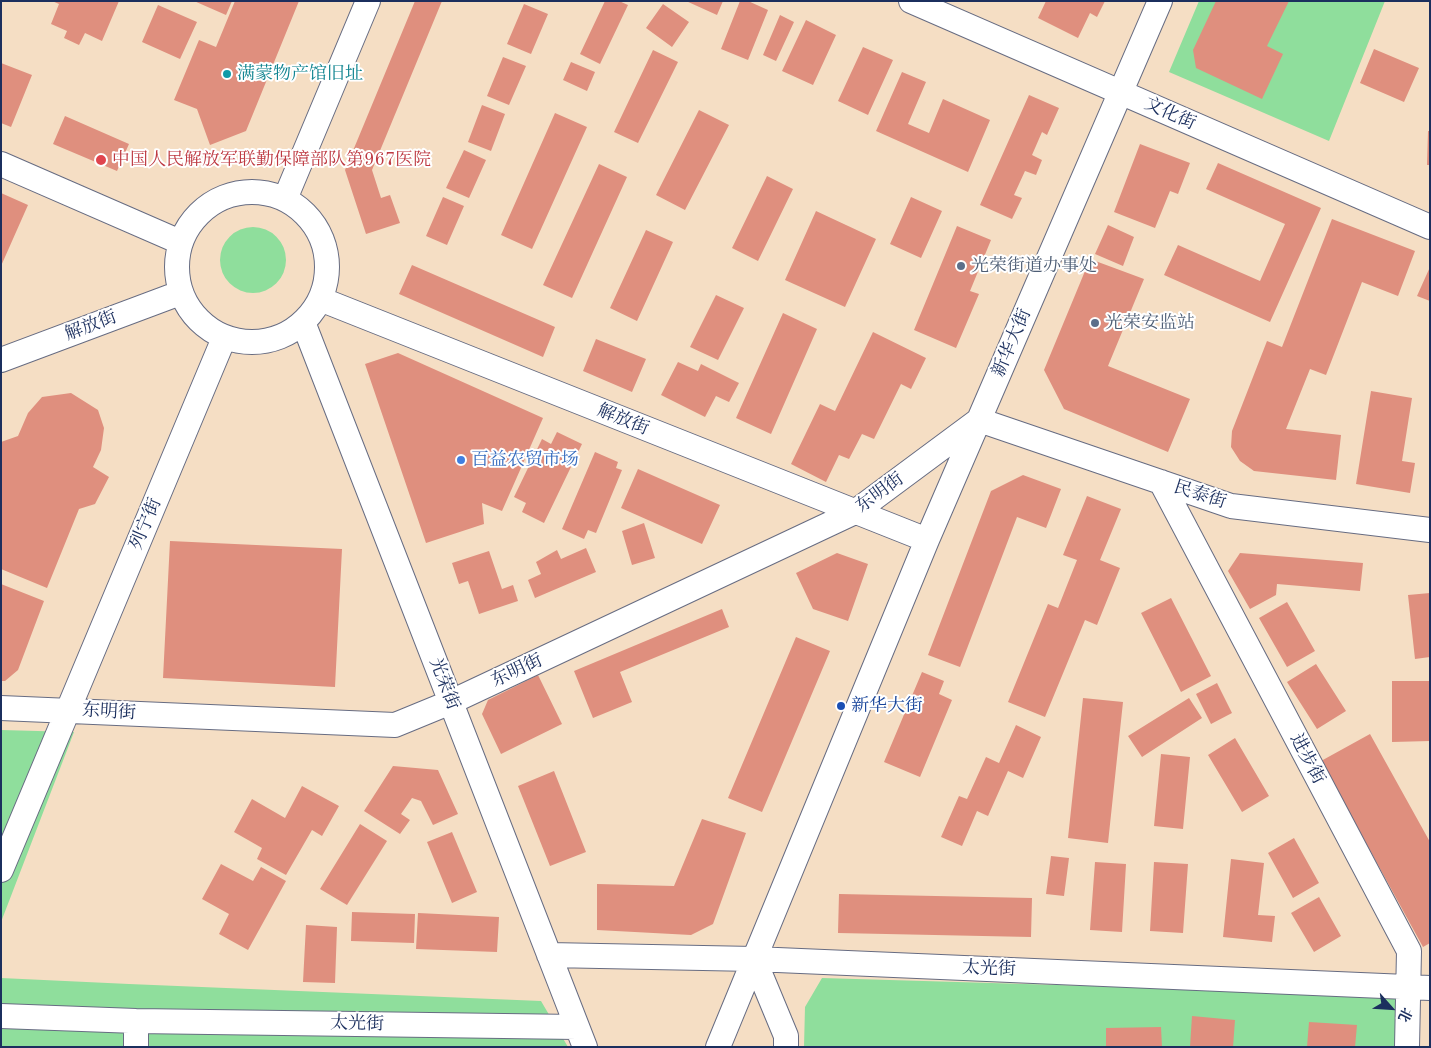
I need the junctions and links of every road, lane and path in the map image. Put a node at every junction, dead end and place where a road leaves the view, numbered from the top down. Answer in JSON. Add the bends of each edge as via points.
{"nodes":[{"id":1,"x":368,"y":1,"type":"edge"},
{"id":2,"x":911,"y":1,"type":"edge"},
{"id":3,"x":1160,"y":1,"type":"edge"},
{"id":4,"x":1121,"y":92,"type":"junction"},
{"id":5,"x":1,"y":164,"type":"edge"},
{"id":6,"x":285,"y":198,"type":"junction"},
{"id":7,"x":1430,"y":227,"type":"edge"},
{"id":8,"x":180,"y":242,"type":"junction"},
{"id":9,"x":180,"y":292,"type":"junction"},
{"id":10,"x":320,"y":299,"type":"junction"},
{"id":11,"x":303,"y":322,"type":"junction"},
{"id":12,"x":224,"y":338,"type":"junction"},
{"id":13,"x":1,"y":360,"type":"edge"},
{"id":14,"x":979,"y":420,"type":"junction"},
{"id":15,"x":1161,"y":482,"type":"junction"},
{"id":16,"x":855,"y":512,"type":"junction"},
{"id":17,"x":1430,"y":530,"type":"edge"},
{"id":18,"x":927,"y":540,"type":"junction"},
{"id":19,"x":451,"y":702,"type":"junction"},
{"id":20,"x":1,"y":708,"type":"edge"},
{"id":21,"x":68,"y":710,"type":"junction"},
{"id":22,"x":1,"y":870,"type":"edge"},
{"id":23,"x":549,"y":955,"type":"junction"},
{"id":24,"x":754,"y":959,"type":"junction"},
{"id":25,"x":1419,"y":988,"type":"edge"},
{"id":26,"x":1,"y":1016,"type":"edge"},
{"id":27,"x":136,"y":1021,"type":"junction"},
{"id":28,"x":581,"y":1037,"type":"edge"},
{"id":29,"x":136,"y":1047,"type":"edge"},
{"id":30,"x":718,"y":1047,"type":"edge"},
{"id":31,"x":786,"y":1047,"type":"edge"},
{"id":32,"x":1407,"y":1047,"type":"edge"}],
"edges":[{"from":1,"to":6,"type":"street"},
{"from":2,"to":4,"type":"street","name":"文化街"},
{"from":3,"to":4,"type":"street","name":"新华大街"},
{"from":4,"to":7,"type":"street","name":"文化街"},
{"from":4,"to":14,"type":"street","name":"新华大街"},
{"from":5,"to":8,"type":"street"},
{"from":6,"to":8,"type":"street","via":[[260,191],[235,193],[211,202],[192,219]]},
{"from":6,"to":10,"type":"street","via":[[304,212],[319,231],[326,253],[327,276]]},
{"from":8,"to":9,"type":"street","via":[[176,267]]},
{"from":9,"to":12,"type":"street","via":[[200,322]]},
{"from":9,"to":13,"type":"street","name":"解放街"},
{"from":10,"to":11,"type":"street"},
{"from":10,"to":16,"type":"street","name":"解放街"},
{"from":11,"to":12,"type":"street","via":[[286,334],[266,341]]},
{"from":11,"to":19,"type":"street","name":"光荣街"},
{"from":12,"to":21,"type":"street","name":"列宁街"},
{"from":14,"to":15,"type":"street","name":"民泰街"},
{"from":14,"to":16,"type":"street","name":"东明街"},
{"from":14,"to":18,"type":"street","name":"新华大街"},
{"from":15,"to":17,"type":"street","name":"民泰街","via":[[1231,506]]},
{"from":15,"to":25,"type":"street","name":"进步街","via":[[1409,951]]},
{"from":16,"to":18,"type":"street","name":"解放街"},
{"from":16,"to":19,"type":"street","name":"东明街"},
{"from":18,"to":24,"type":"street","name":"新华大街"},
{"from":19,"to":21,"type":"street","name":"东明街","via":[[395,726]]},
{"from":19,"to":23,"type":"street","name":"光荣街"},
{"from":20,"to":21,"type":"street","name":"东明街"},
{"from":21,"to":22,"type":"street","name":"列宁街"},
{"from":23,"to":24,"type":"street","name":"太光街"},
{"from":23,"to":28,"type":"street","name":"光荣街"},
{"from":24,"to":25,"type":"street","name":"太光街"},
{"from":24,"to":30,"type":"street","name":"新华大街"},
{"from":24,"to":31,"type":"street","via":[[786,1036]]},
{"from":25,"to":32,"type":"street","name":"进步街"},
{"from":26,"to":27,"type":"street","name":"太光街"},
{"from":27,"to":28,"type":"street","name":"太光街"},
{"from":27,"to":29,"type":"street"}]}
